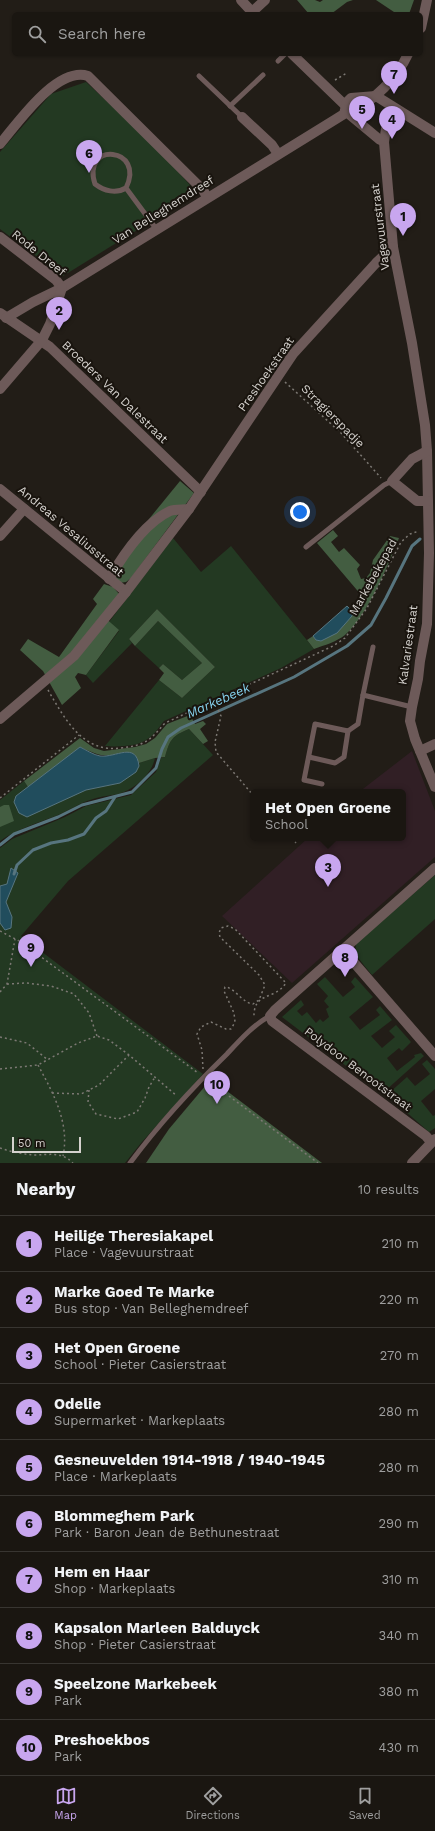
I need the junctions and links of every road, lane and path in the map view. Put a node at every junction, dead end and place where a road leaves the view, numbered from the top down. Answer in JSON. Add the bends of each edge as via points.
{"nodes":[{"id":1,"x":240,"y":0,"type":"edge"},
{"id":2,"x":265,"y":0,"type":"edge"},
{"id":3,"x":427,"y":0,"type":"edge"},
{"id":4,"x":252,"y":12,"type":"edge"},
{"id":5,"x":254,"y":12,"type":"edge"},
{"id":6,"x":423,"y":19,"type":"edge"},
{"id":7,"x":283,"y":56,"type":"edge"},
{"id":8,"x":294,"y":56,"type":"edge"},
{"id":9,"x":407,"y":56,"type":"edge"},
{"id":10,"x":278,"y":61,"type":"dead end"},
{"id":11,"x":347,"y":73,"type":"dead end"},
{"id":12,"x":263,"y":75,"type":"dead end"},
{"id":13,"x":199,"y":76,"type":"dead end"},
{"id":14,"x":335,"y":80,"type":"dead end"},
{"id":15,"x":376,"y":96,"type":"junction"},
{"id":16,"x":230,"y":106,"type":"junction"},
{"id":17,"x":348,"y":111,"type":"junction"},
{"id":18,"x":398,"y":111,"type":"junction"},
{"id":19,"x":242,"y":117,"type":"joint"},
{"id":20,"x":435,"y":133,"type":"edge"},
{"id":21,"x":382,"y":141,"type":"junction"},
{"id":22,"x":0,"y":144,"type":"edge"},
{"id":23,"x":278,"y":154,"type":"junction"},
{"id":24,"x":126,"y":188,"type":"junction"},
{"id":25,"x":207,"y":197,"type":"junction"},
{"id":26,"x":157,"y":231,"type":"junction"},
{"id":27,"x":0,"y":237,"type":"edge"},
{"id":28,"x":393,"y":247,"type":"junction"},
{"id":29,"x":62,"y":288,"type":"junction"},
{"id":30,"x":3,"y":315,"type":"edge"},
{"id":31,"x":42,"y":340,"type":"junction"},
{"id":32,"x":279,"y":376,"type":"junction"},
{"id":33,"x":0,"y":389,"type":"edge"},
{"id":34,"x":427,"y":451,"type":"junction"},
{"id":35,"x":392,"y":481,"type":"junction"},
{"id":36,"x":0,"y":489,"type":"edge"},
{"id":37,"x":201,"y":492,"type":"junction"},
{"id":38,"x":428,"y":501,"type":"junction"},
{"id":39,"x":24,"y":509,"type":"junction"},
{"id":40,"x":189,"y":509,"type":"junction"},
{"id":41,"x":0,"y":536,"type":"edge"},
{"id":42,"x":428,"y":537,"type":"junction"},
{"id":43,"x":306,"y":547,"type":"dead end"},
{"id":44,"x":431,"y":571,"type":"edge"},
{"id":45,"x":109,"y":579,"type":"junction"},
{"id":46,"x":126,"y":592,"type":"junction"},
{"id":47,"x":373,"y":647,"type":"dead end"},
{"id":48,"x":44,"y":683,"type":"junction"},
{"id":49,"x":363,"y":695,"type":"junction"},
{"id":50,"x":214,"y":701,"type":"junction"},
{"id":51,"x":412,"y":707,"type":"junction"},
{"id":52,"x":0,"y":720,"type":"edge"},
{"id":53,"x":348,"y":731,"type":"junction"},
{"id":54,"x":79,"y":735,"type":"junction"},
{"id":55,"x":435,"y":744,"type":"edge"},
{"id":56,"x":420,"y":751,"type":"junction"},
{"id":57,"x":309,"y":757,"type":"junction"},
{"id":58,"x":322,"y":784,"type":"dead end"},
{"id":59,"x":435,"y":787,"type":"edge"},
{"id":60,"x":250,"y":792,"type":"edge"},
{"id":61,"x":0,"y":798,"type":"edge"},
{"id":62,"x":435,"y":868,"type":"edge"},
{"id":63,"x":0,"y":931,"type":"edge"},
{"id":64,"x":15,"y":939,"type":"junction"},
{"id":65,"x":343,"y":950,"type":"junction"},
{"id":66,"x":7,"y":984,"type":"junction"},
{"id":67,"x":0,"y":992,"type":"edge"},
{"id":68,"x":259,"y":1000,"type":"junction"},
{"id":69,"x":270,"y":1016,"type":"junction"},
{"id":70,"x":255,"y":1027,"type":"junction"},
{"id":71,"x":97,"y":1036,"type":"junction"},
{"id":72,"x":0,"y":1037,"type":"edge"},
{"id":73,"x":129,"y":1055,"type":"junction"},
{"id":74,"x":435,"y":1056,"type":"edge"},
{"id":75,"x":48,"y":1060,"type":"junction"},
{"id":76,"x":38,"y":1065,"type":"junction"},
{"id":77,"x":0,"y":1069,"type":"edge"},
{"id":78,"x":155,"y":1077,"type":"junction"},
{"id":79,"x":204,"y":1077,"type":"junction"},
{"id":80,"x":89,"y":1090,"type":"junction"},
{"id":81,"x":52,"y":1093,"type":"junction"},
{"id":82,"x":183,"y":1100,"type":"junction"},
{"id":83,"x":433,"y":1141,"type":"edge"},
{"id":84,"x":0,"y":1148,"type":"edge"},
{"id":85,"x":63,"y":1156,"type":"junction"},
{"id":86,"x":73,"y":1163,"type":"edge"},
{"id":87,"x":130,"y":1163,"type":"edge"},
{"id":88,"x":318,"y":1163,"type":"edge"},
{"id":89,"x":412,"y":1163,"type":"edge"}],
"edges":[{"from":1,"to":4,"type":"street"},
{"from":2,"to":5,"type":"street"},
{"from":3,"to":6,"type":"street"},
{"from":7,"to":10,"type":"lane"},
{"from":8,"to":17,"type":"street"},
{"from":9,"to":15,"type":"street"},
{"from":11,"to":14,"type":"path"},
{"from":12,"to":16,"type":"lane"},
{"from":13,"to":16,"type":"lane"},
{"from":15,"to":17,"type":"street","via":[[351,98],[346,102]]},
{"from":15,"to":18,"type":"street"},
{"from":16,"to":19,"type":"lane"},
{"from":17,"to":21,"type":"street"},
{"from":17,"to":23,"type":"street","name":"Van Belleghemdreef"},
{"from":18,"to":20,"type":"street"},
{"from":18,"to":21,"type":"street","via":[[386,129]]},
{"from":19,"to":23,"type":"street"},
{"from":21,"to":28,"type":"street","name":"Vagevuurstraat"},
{"from":22,"to":25,"type":"street","via":[[48,89],[72,75],[81,74],[88,76],[203,190]]},
{"from":23,"to":25,"type":"street","name":"Van Belleghemdreef"},
{"from":24,"to":24,"type":"lane","via":[[130,172],[125,161],[113,153],[104,156],[94,168],[95,184],[107,191],[122,191]]},
{"from":24,"to":26,"type":"lane"},
{"from":25,"to":26,"type":"street","name":"Van Belleghemdreef"},
{"from":26,"to":29,"type":"street","name":"Van Belleghemdreef"},
{"from":27,"to":29,"type":"street","name":"Rode Dreef","via":[[56,280]]},
{"from":28,"to":32,"type":"street","name":"Preshoekstraat","via":[[293,354]]},
{"from":28,"to":34,"type":"street","name":"Vagevuurstraat","via":[[426,425]]},
{"from":29,"to":30,"type":"street","name":"Van Belleghemdreef"},
{"from":29,"to":31,"type":"street"},
{"from":30,"to":31,"type":"street","name":"Broeders Van Dalestraat"},
{"from":31,"to":33,"type":"street"},
{"from":31,"to":37,"type":"street","name":"Broeders Van Dalestraat"},
{"from":32,"to":35,"type":"path","name":"Stragierspadje","via":[[341,433],[377,475]]},
{"from":32,"to":37,"type":"street","name":"Preshoekstraat"},
{"from":34,"to":35,"type":"street","via":[[412,459]]},
{"from":34,"to":38,"type":"street","name":"Vagevuurstraat"},
{"from":35,"to":38,"type":"street","via":[[417,501]]},
{"from":35,"to":43,"type":"lane"},
{"from":36,"to":39,"type":"street","name":"Andreas Vesaliusstraat"},
{"from":37,"to":40,"type":"street","name":"Preshoekstraat"},
{"from":38,"to":42,"type":"street","name":"Kalvariestraat"},
{"from":39,"to":41,"type":"street"},
{"from":39,"to":45,"type":"street","name":"Andreas Vesaliusstraat"},
{"from":40,"to":45,"type":"street","via":[[171,511],[145,528],[128,548]]},
{"from":40,"to":46,"type":"street","name":"Preshoekstraat"},
{"from":42,"to":44,"type":"street","name":"Kalvariestraat"},
{"from":42,"to":50,"type":"path","name":"Markebekepad","via":[[419,531],[410,534],[401,542],[367,608],[345,638],[333,646]]},
{"from":44,"to":51,"type":"street","name":"Kalvariestraat","via":[[427,624]]},
{"from":45,"to":46,"type":"street","name":"Andreas Vesaliusstraat"},
{"from":46,"to":48,"type":"street","name":"Preshoekstraat","via":[[74,656]]},
{"from":47,"to":49,"type":"lane"},
{"from":48,"to":52,"type":"street","name":"Preshoekstraat"},
{"from":48,"to":54,"type":"path","name":"Markebekepad"},
{"from":49,"to":51,"type":"lane"},
{"from":49,"to":53,"type":"lane","via":[[358,724]]},
{"from":50,"to":54,"type":"path","name":"Markebekepad","via":[[165,724],[153,737],[140,744],[102,748],[94,746]]},
{"from":50,"to":60,"type":"path","via":[[221,716],[215,742],[216,752]]},
{"from":51,"to":56,"type":"street","name":"Kalvariestraat","via":[[411,726]]},
{"from":53,"to":57,"type":"lane","via":[[344,757],[335,762]]},
{"from":53,"to":57,"type":"lane","via":[[315,724]]},
{"from":54,"to":61,"type":"path"},
{"from":55,"to":56,"type":"street"},
{"from":56,"to":59,"type":"street","name":"Kalvariestraat"},
{"from":57,"to":58,"type":"lane","via":[[304,780]]},
{"from":62,"to":65,"type":"street"},
{"from":63,"to":64,"type":"path"},
{"from":64,"to":66,"type":"path"},
{"from":64,"to":79,"type":"path"},
{"from":65,"to":69,"type":"street"},
{"from":65,"to":74,"type":"street"},
{"from":66,"to":67,"type":"path"},
{"from":66,"to":71,"type":"path","via":[[51,986],[74,994],[89,1013]]},
{"from":68,"to":68,"type":"path","via":[[281,990],[286,983],[235,929],[228,926],[221,928],[220,937],[259,975],[265,985]]},
{"from":68,"to":70,"type":"path","via":[[254,1008]]},
{"from":68,"to":79,"type":"path","via":[[250,1004],[234,990],[227,986],[225,988],[236,1022],[231,1028],[226,1029],[211,1022],[201,1027],[197,1034],[202,1050]]},
{"from":69,"to":70,"type":"lane"},
{"from":69,"to":83,"type":"street","name":"Polydoor Benootstraat","via":[[272,1021]]},
{"from":70,"to":79,"type":"lane"},
{"from":71,"to":73,"type":"path","via":[[109,1040]]},
{"from":71,"to":75,"type":"path","via":[[78,1043]]},
{"from":72,"to":75,"type":"path","via":[[27,1043]]},
{"from":73,"to":78,"type":"path"},
{"from":73,"to":80,"type":"path","via":[[99,1085]]},
{"from":75,"to":76,"type":"path"},
{"from":76,"to":77,"type":"path"},
{"from":76,"to":81,"type":"path"},
{"from":78,"to":80,"type":"path","via":[[137,1112],[118,1118],[96,1114],[88,1102]]},
{"from":78,"to":82,"type":"path"},
{"from":79,"to":82,"type":"lane"},
{"from":79,"to":88,"type":"path"},
{"from":80,"to":81,"type":"path","via":[[80,1094]]},
{"from":81,"to":85,"type":"path","via":[[64,1124],[66,1143]]},
{"from":82,"to":87,"type":"lane","via":[[149,1137]]},
{"from":83,"to":89,"type":"street"},
{"from":84,"to":85,"type":"path","via":[[10,1152]]},
{"from":85,"to":86,"type":"path"}]}
